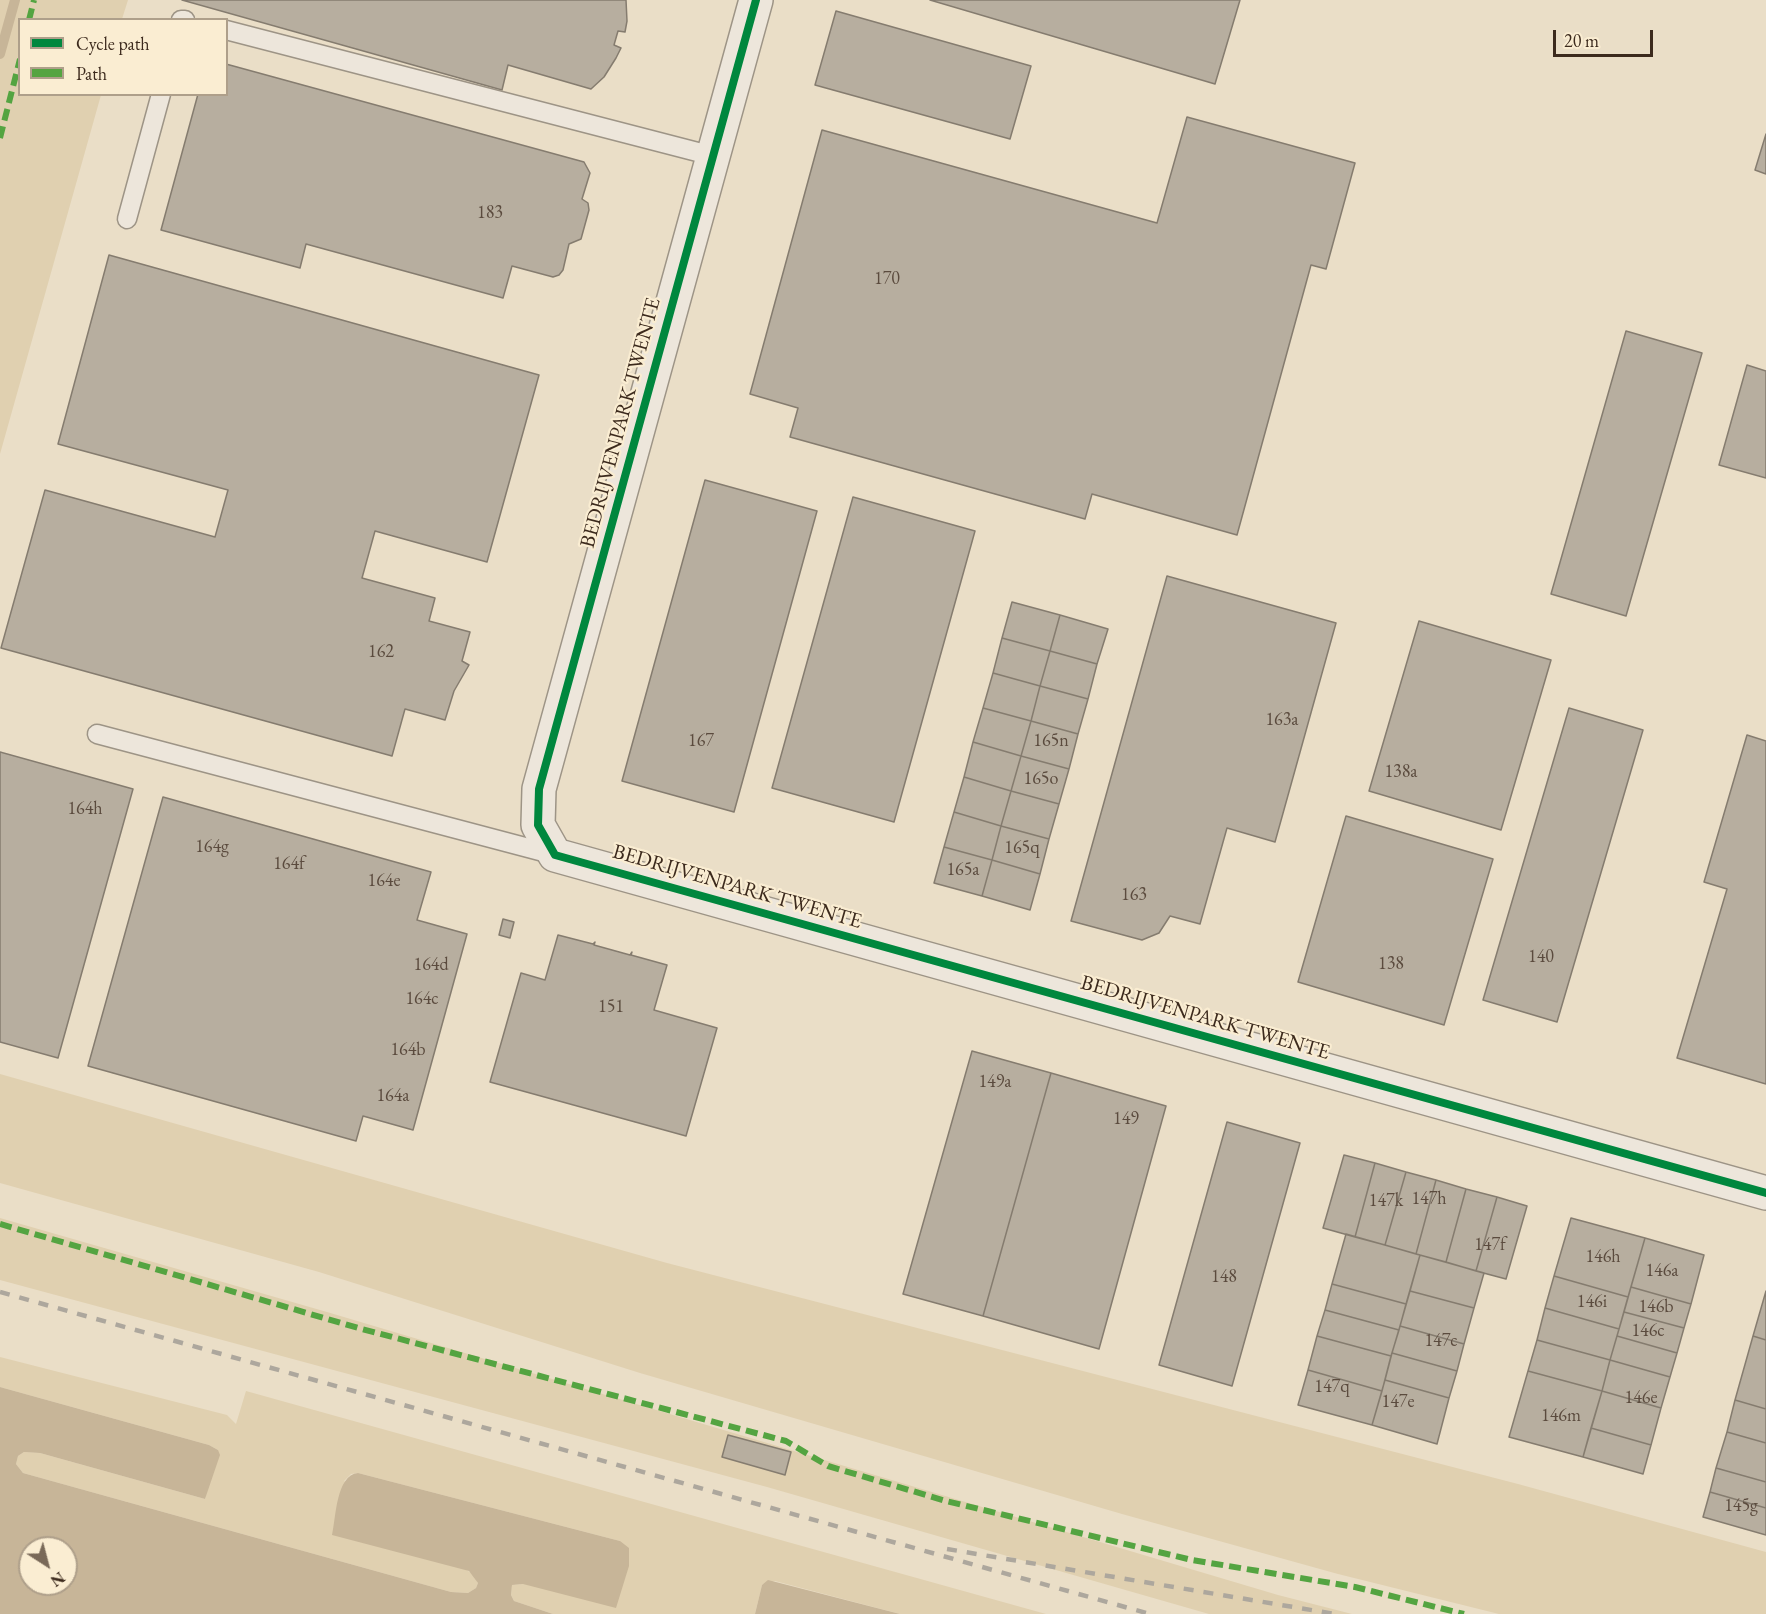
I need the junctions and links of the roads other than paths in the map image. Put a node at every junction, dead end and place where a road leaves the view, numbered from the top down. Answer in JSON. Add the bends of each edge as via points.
{"nodes":[{"id":1,"x":756,"y":0,"type":"edge"},
{"id":2,"x":228,"y":31,"type":"edge"},
{"id":3,"x":160,"y":96,"type":"edge"},
{"id":4,"x":713,"y":156,"type":"junction"},
{"id":5,"x":127,"y":219,"type":"dead end"},
{"id":6,"x":97,"y":734,"type":"dead end"},
{"id":7,"x":555,"y":855,"type":"junction"},
{"id":8,"x":1766,"y":1194,"type":"edge"}],
"edges":[{"from":1,"to":4,"type":"street","name":"BEDRIJVENPARK TWENTE"},
{"from":2,"to":4,"type":"lane"},
{"from":3,"to":5,"type":"lane"},
{"from":4,"to":7,"type":"street","name":"BEDRIJVENPARK TWENTE","via":[[538,789],[538,825]]},
{"from":6,"to":7,"type":"lane"},
{"from":7,"to":8,"type":"street","name":"BEDRIJVENPARK TWENTE"}]}
